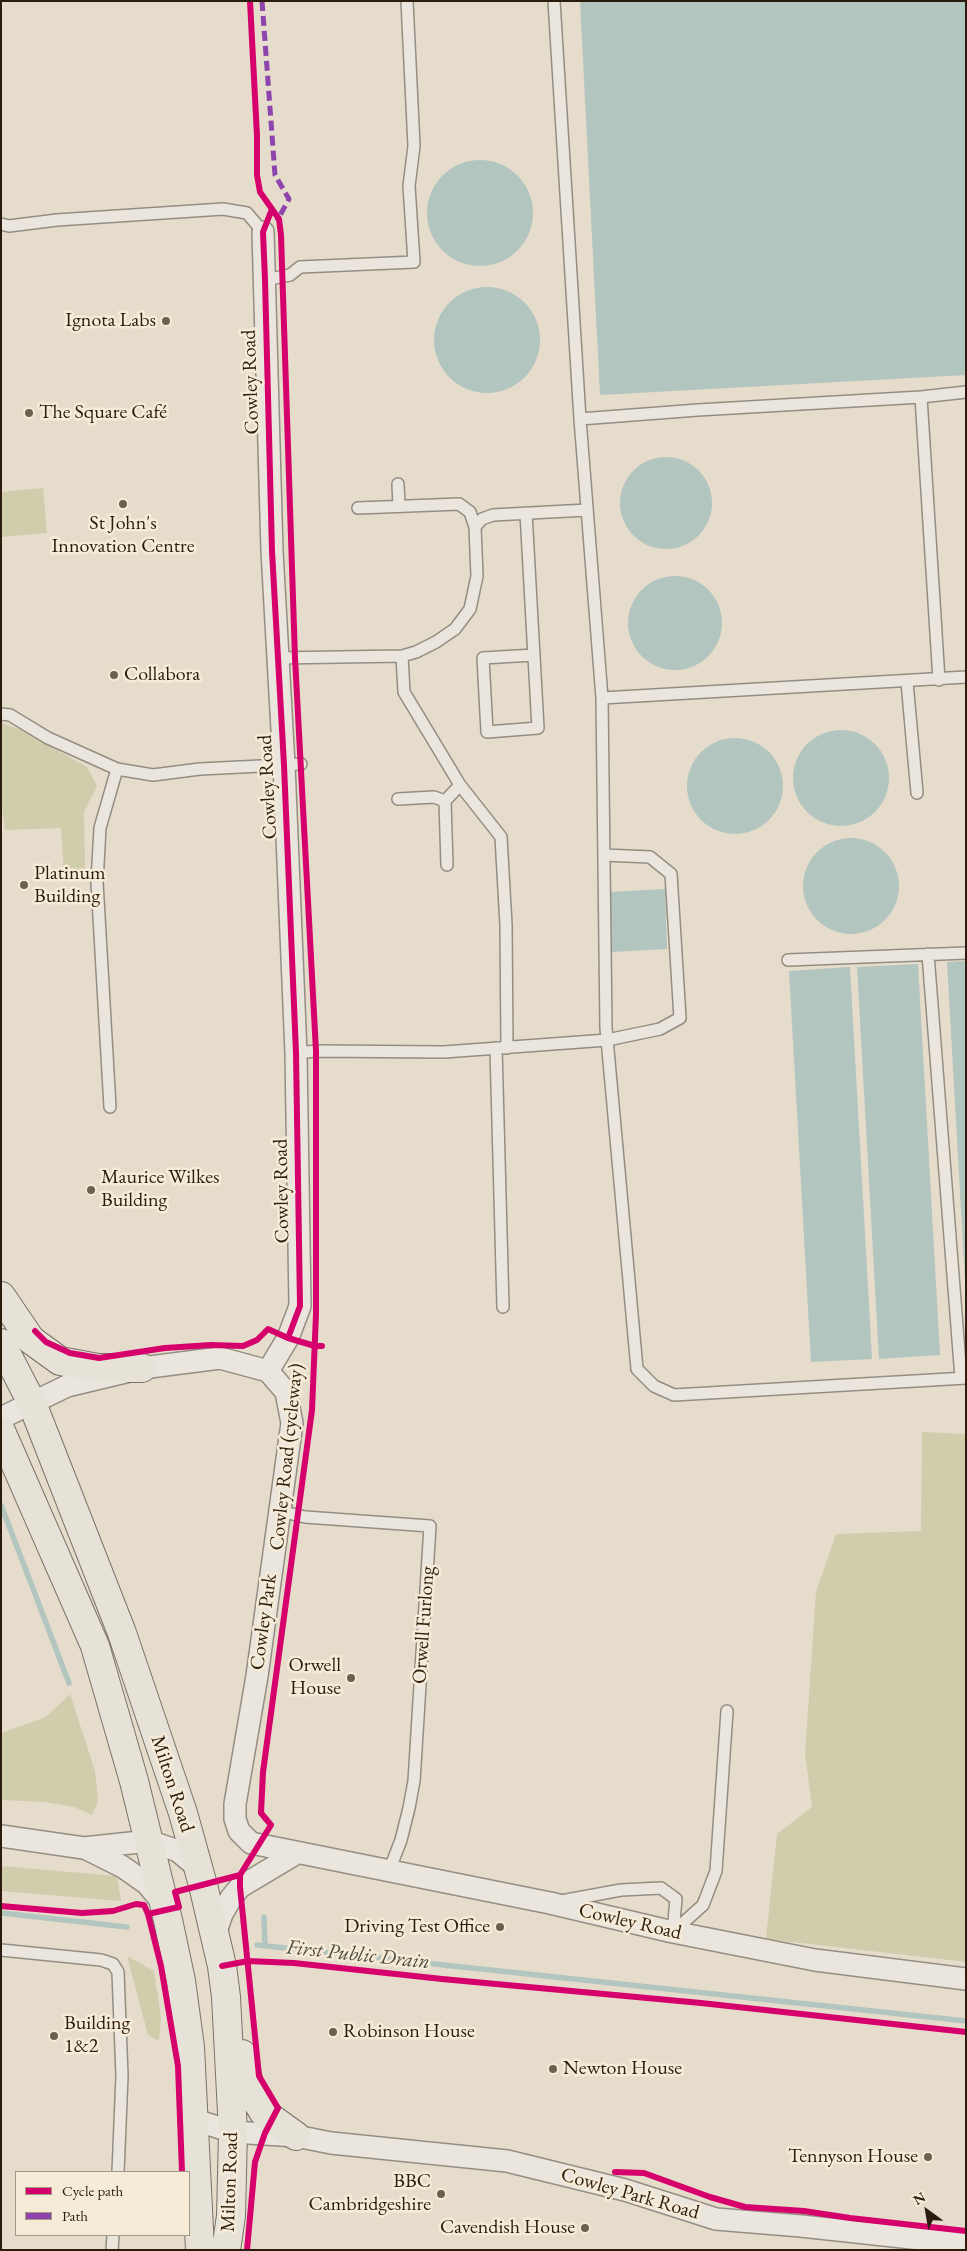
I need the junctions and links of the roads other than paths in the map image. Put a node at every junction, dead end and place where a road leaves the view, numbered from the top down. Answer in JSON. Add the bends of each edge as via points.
{"nodes":[{"id":1,"x":407,"y":1,"type":"edge"},
{"id":2,"x":554,"y":1,"type":"edge"},
{"id":3,"x":1,"y":224,"type":"edge"},
{"id":4,"x":263,"y":232,"type":"joint"},
{"id":5,"x":264,"y":280,"type":"junction"},
{"id":6,"x":966,"y":392,"type":"edge"},
{"id":7,"x":922,"y":398,"type":"junction"},
{"id":8,"x":580,"y":419,"type":"junction"},
{"id":9,"x":398,"y":484,"type":"dead end"},
{"id":10,"x":399,"y":506,"type":"junction"},
{"id":11,"x":358,"y":508,"type":"dead end"},
{"id":12,"x":587,"y":510,"type":"junction"},
{"id":13,"x":526,"y":513,"type":"junction"},
{"id":14,"x":475,"y":526,"type":"junction"},
{"id":15,"x":534,"y":655,"type":"junction"},
{"id":16,"x":402,"y":656,"type":"junction"},
{"id":17,"x":277,"y":658,"type":"junction"},
{"id":18,"x":966,"y":677,"type":"edge"},
{"id":19,"x":939,"y":680,"type":"junction"},
{"id":20,"x":907,"y":682,"type":"junction"},
{"id":21,"x":602,"y":698,"type":"junction"},
{"id":22,"x":1,"y":714,"type":"edge"},
{"id":23,"x":293,"y":764,"type":"junction"},
{"id":24,"x":116,"y":769,"type":"junction"},
{"id":25,"x":460,"y":785,"type":"junction"},
{"id":26,"x":917,"y":793,"type":"dead end"},
{"id":27,"x":398,"y":799,"type":"dead end"},
{"id":28,"x":445,"y":801,"type":"junction"},
{"id":29,"x":604,"y":855,"type":"junction"},
{"id":30,"x":446,"y":865,"type":"dead end"},
{"id":31,"x":966,"y":952,"type":"edge"},
{"id":32,"x":928,"y":954,"type":"junction"},
{"id":33,"x":788,"y":960,"type":"dead end"},
{"id":34,"x":607,"y":1040,"type":"junction"},
{"id":35,"x":502,"y":1048,"type":"junction"},
{"id":36,"x":296,"y":1053,"type":"junction"},
{"id":37,"x":110,"y":1107,"type":"dead end"},
{"id":38,"x":1,"y":1296,"type":"edge"},
{"id":39,"x":503,"y":1307,"type":"dead end"},
{"id":40,"x":1,"y":1343,"type":"edge"},
{"id":41,"x":142,"y":1368,"type":"junction"},
{"id":42,"x":268,"y":1371,"type":"junction"},
{"id":43,"x":964,"y":1378,"type":"edge"},
{"id":44,"x":32,"y":1403,"type":"junction"},
{"id":45,"x":1,"y":1418,"type":"edge"},
{"id":46,"x":1,"y":1431,"type":"edge"},
{"id":47,"x":280,"y":1511,"type":"junction"},
{"id":48,"x":122,"y":1633,"type":"junction"},
{"id":49,"x":727,"y":1711,"type":"dead end"},
{"id":50,"x":1,"y":1836,"type":"edge"},
{"id":51,"x":149,"y":1841,"type":"junction"},
{"id":52,"x":260,"y":1846,"type":"joint"},
{"id":53,"x":84,"y":1848,"type":"junction"},
{"id":54,"x":297,"y":1853,"type":"junction"},
{"id":55,"x":197,"y":1868,"type":"junction"},
{"id":56,"x":388,"y":1872,"type":"junction"},
{"id":57,"x":550,"y":1903,"type":"junction"},
{"id":58,"x":164,"y":1905,"type":"junction"},
{"id":59,"x":673,"y":1932,"type":"junction"},
{"id":60,"x":214,"y":1937,"type":"junction"},
{"id":61,"x":1,"y":1950,"type":"edge"},
{"id":62,"x":966,"y":1979,"type":"edge"},
{"id":63,"x":226,"y":1997,"type":"junction"},
{"id":64,"x":195,"y":2120,"type":"junction"},
{"id":65,"x":233,"y":2132,"type":"junction"},
{"id":66,"x":266,"y":2133,"type":"junction"},
{"id":67,"x":296,"y":2136,"type":"junction"},
{"id":68,"x":232,"y":2170,"type":"junction"},
{"id":69,"x":118,"y":2171,"type":"edge"},
{"id":70,"x":113,"y":2236,"type":"edge"},
{"id":71,"x":966,"y":2244,"type":"edge"},
{"id":72,"x":112,"y":2250,"type":"edge"},
{"id":73,"x":200,"y":2250,"type":"edge"},
{"id":74,"x":207,"y":2250,"type":"edge"},
{"id":75,"x":226,"y":2250,"type":"edge"}],
"edges":[{"from":1,"to":5,"type":"lane","via":[[414,146],[409,186],[414,262],[300,267],[290,275]]},
{"from":2,"to":8,"type":"lane"},
{"from":3,"to":4,"type":"lane","via":[[9,226],[223,209],[247,213]]},
{"from":4,"to":5,"type":"street","name":"Cowley Road"},
{"from":5,"to":17,"type":"street","name":"Cowley Road"},
{"from":6,"to":7,"type":"lane"},
{"from":7,"to":8,"type":"lane"},
{"from":7,"to":19,"type":"lane"},
{"from":8,"to":12,"type":"lane"},
{"from":9,"to":10,"type":"lane"},
{"from":10,"to":11,"type":"lane"},
{"from":10,"to":14,"type":"lane","via":[[459,504],[470,512]]},
{"from":12,"to":13,"type":"lane"},
{"from":12,"to":21,"type":"lane"},
{"from":13,"to":14,"type":"lane","via":[[493,515],[482,518]]},
{"from":13,"to":15,"type":"lane"},
{"from":14,"to":16,"type":"lane","via":[[476,576],[470,610],[455,629],[436,642]]},
{"from":15,"to":15,"type":"lane","via":[[538,728],[487,732],[483,658]]},
{"from":16,"to":17,"type":"lane"},
{"from":16,"to":25,"type":"lane","via":[[404,692]]},
{"from":17,"to":23,"type":"street","name":"Cowley Road"},
{"from":18,"to":19,"type":"lane"},
{"from":19,"to":20,"type":"lane"},
{"from":20,"to":21,"type":"lane"},
{"from":20,"to":26,"type":"lane"},
{"from":21,"to":29,"type":"lane"},
{"from":22,"to":24,"type":"lane","via":[[10,715],[48,738]]},
{"from":23,"to":24,"type":"lane","via":[[153,775]]},
{"from":23,"to":36,"type":"street","name":"Cowley Road"},
{"from":24,"to":37,"type":"lane","via":[[100,828],[97,882]]},
{"from":25,"to":28,"type":"lane"},
{"from":25,"to":35,"type":"lane","via":[[501,838],[506,925]]},
{"from":27,"to":28,"type":"lane","via":[[434,797]]},
{"from":28,"to":30,"type":"lane"},
{"from":29,"to":34,"type":"lane"},
{"from":29,"to":34,"type":"lane","via":[[650,856],[671,874],[680,1018],[660,1029]]},
{"from":31,"to":32,"type":"lane"},
{"from":32,"to":33,"type":"lane"},
{"from":32,"to":43,"type":"lane"},
{"from":34,"to":35,"type":"lane"},
{"from":34,"to":43,"type":"lane","via":[[637,1369],[654,1386],[674,1395]]},
{"from":35,"to":36,"type":"lane","via":[[444,1052]]},
{"from":35,"to":39,"type":"lane"},
{"from":36,"to":42,"type":"street","name":"Cowley Road","via":[[300,1306],[288,1338]]},
{"from":38,"to":41,"type":"main road","via":[[31,1340],[60,1361],[98,1368]]},
{"from":40,"to":44,"type":"main road","name":"Milton Road"},
{"from":41,"to":42,"type":"street","via":[[220,1358]]},
{"from":41,"to":44,"type":"street","via":[[67,1386]]},
{"from":42,"to":47,"type":"street","name":"Cowley Park","via":[[286,1392],[292,1423]]},
{"from":44,"to":45,"type":"street"},
{"from":44,"to":48,"type":"main road","name":"Milton Road"},
{"from":46,"to":51,"type":"main road","name":"Milton Road","via":[[95,1646]]},
{"from":47,"to":52,"type":"street","name":"Cowley Park","via":[[235,1804],[239,1831],[251,1843]]},
{"from":47,"to":56,"type":"lane","name":"Orwell Furlong","via":[[306,1517],[430,1526],[414,1781],[403,1832]]},
{"from":48,"to":51,"type":"main road","via":[[137,1711],[160,1794],[157,1832]]},
{"from":48,"to":55,"type":"main road","name":"Milton Road","via":[[183,1813]]},
{"from":49,"to":59,"type":"lane","via":[[716,1871],[703,1906]]},
{"from":50,"to":53,"type":"street"},
{"from":51,"to":53,"type":"street"},
{"from":51,"to":55,"type":"street","via":[[178,1851]]},
{"from":51,"to":58,"type":"main road","name":"Milton Road"},
{"from":52,"to":54,"type":"street","name":"Cowley Road"},
{"from":53,"to":58,"type":"street","via":[[131,1872],[147,1884]]},
{"from":54,"to":56,"type":"street","name":"Cowley Road"},
{"from":54,"to":60,"type":"street","via":[[240,1887],[222,1914]]},
{"from":55,"to":60,"type":"main road","name":"Milton Road"},
{"from":56,"to":57,"type":"street","name":"Cowley Road"},
{"from":57,"to":59,"type":"street","name":"Cowley Road"},
{"from":57,"to":59,"type":"lane","via":[[621,1890],[661,1888],[676,1899]]},
{"from":58,"to":64,"type":"main road","name":"Milton Road","via":[[182,1990]]},
{"from":59,"to":62,"type":"street","name":"Cowley Road","via":[[815,1960]]},
{"from":60,"to":63,"type":"main road","name":"Milton Road"},
{"from":61,"to":69,"type":"lane","via":[[101,1960],[113,1964],[118,1972],[122,2076]]},
{"from":63,"to":65,"type":"main road","name":"Milton Road"},
{"from":63,"to":67,"type":"main road","via":[[235,2017],[251,2092],[264,2113]]},
{"from":64,"to":65,"type":"street","name":"Cowley Park Road"},
{"from":64,"to":73,"type":"main road","name":"Milton Road"},
{"from":65,"to":66,"type":"street","name":"Cowley Park Road"},
{"from":65,"to":68,"type":"main road","name":"Milton Road"},
{"from":65,"to":74,"type":"main road","via":[[220,2140],[214,2154],[211,2236]]},
{"from":66,"to":67,"type":"street","name":"Cowley Park Road"},
{"from":66,"to":68,"type":"street","via":[[246,2148]]},
{"from":67,"to":71,"type":"street","name":"Cowley Park Road","via":[[331,2143],[507,2161],[625,2190],[716,2219]]},
{"from":68,"to":75,"type":"main road","name":"Milton Road"},
{"from":70,"to":72,"type":"lane"}]}
